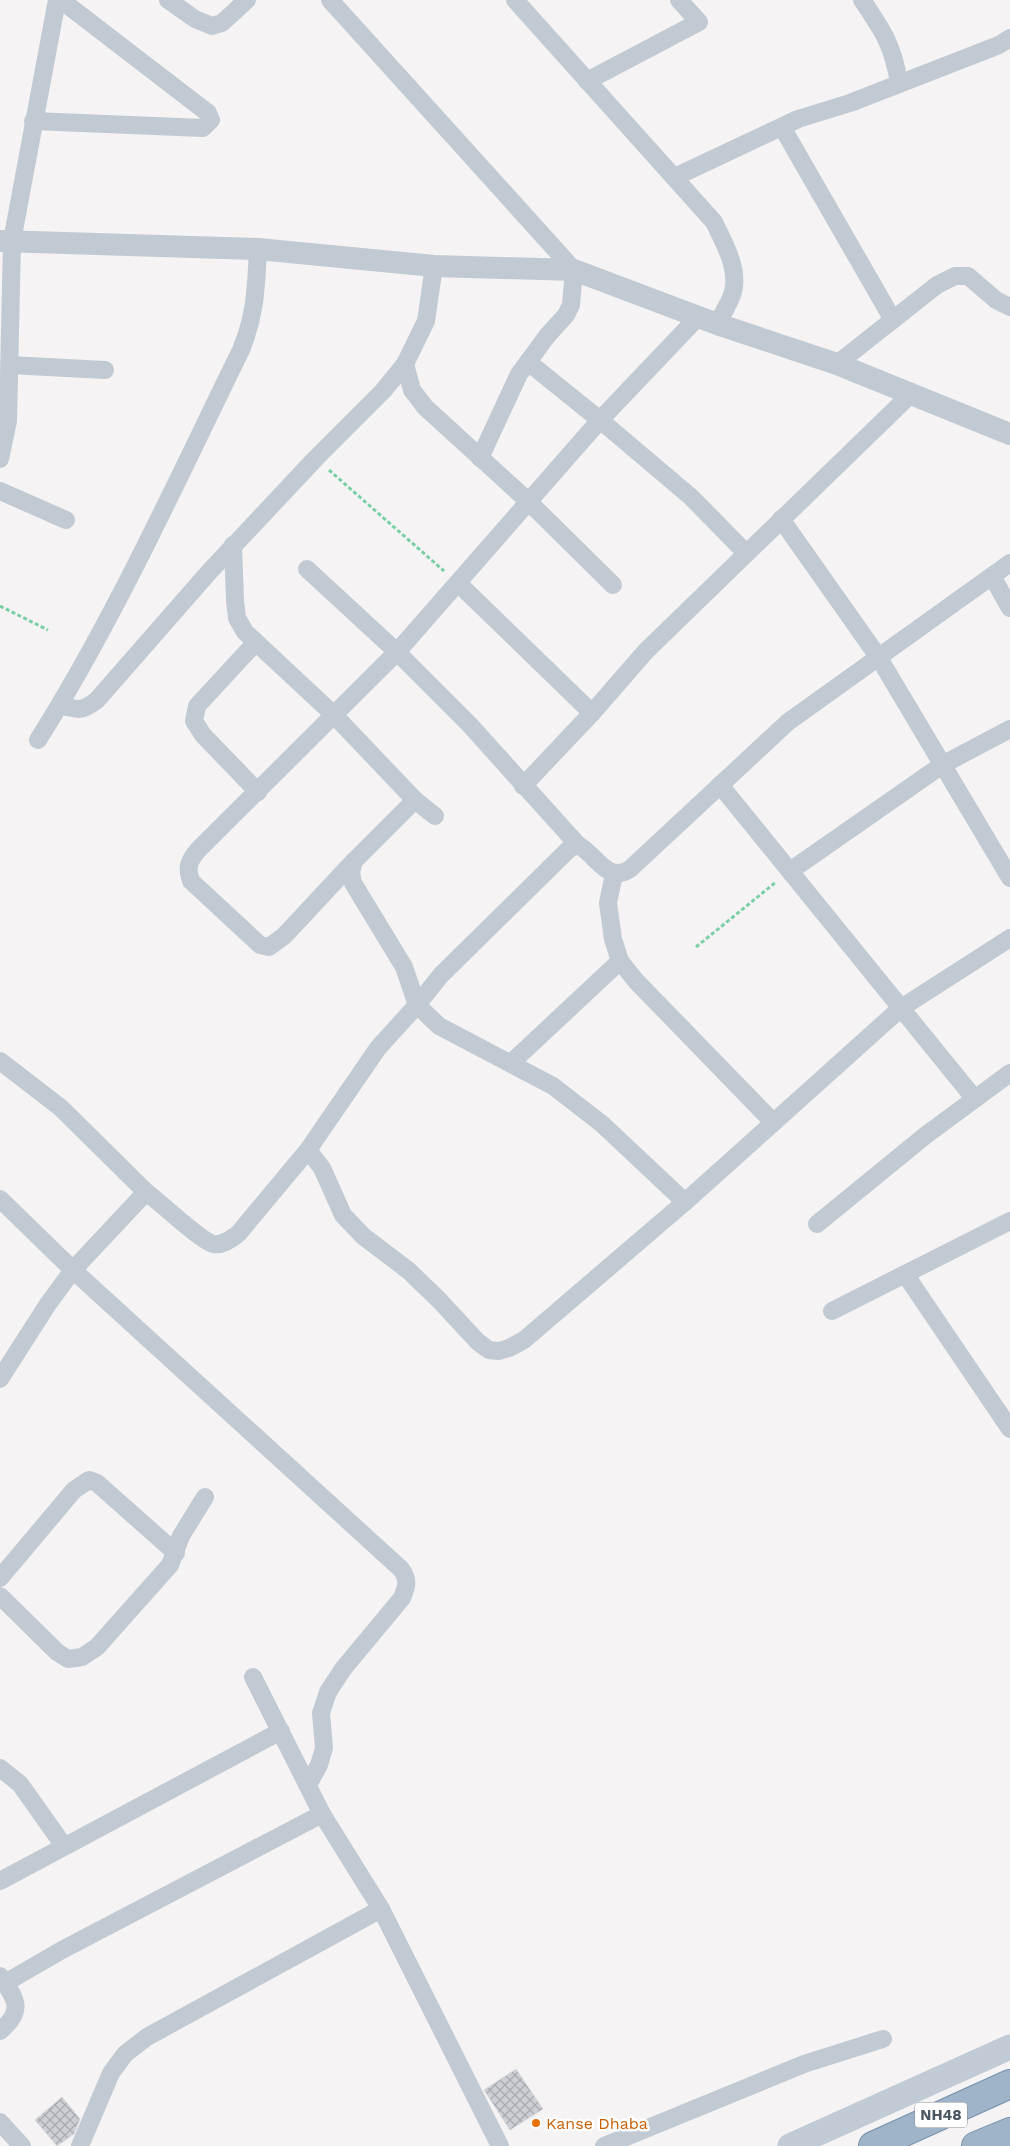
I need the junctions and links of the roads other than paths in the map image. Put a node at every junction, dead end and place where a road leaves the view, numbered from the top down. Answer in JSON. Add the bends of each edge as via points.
{"nodes":[{"id":1,"x":57,"y":0,"type":"edge"},
{"id":2,"x":61,"y":0,"type":"edge"},
{"id":3,"x":168,"y":0,"type":"edge"},
{"id":4,"x":248,"y":0,"type":"edge"},
{"id":5,"x":330,"y":0,"type":"edge"},
{"id":6,"x":515,"y":0,"type":"edge"},
{"id":7,"x":679,"y":0,"type":"edge"},
{"id":8,"x":862,"y":0,"type":"edge"},
{"id":9,"x":1010,"y":38,"type":"edge"},
{"id":10,"x":587,"y":81,"type":"junction"},
{"id":11,"x":899,"y":82,"type":"junction"},
{"id":12,"x":33,"y":121,"type":"junction"},
{"id":13,"x":782,"y":127,"type":"junction"},
{"id":14,"x":675,"y":177,"type":"junction"},
{"id":15,"x":6,"y":241,"type":"edge"},
{"id":16,"x":258,"y":249,"type":"junction"},
{"id":17,"x":434,"y":266,"type":"junction"},
{"id":18,"x":574,"y":270,"type":"junction"},
{"id":19,"x":1010,"y":307,"type":"edge"},
{"id":20,"x":707,"y":320,"type":"junction"},
{"id":21,"x":893,"y":320,"type":"junction"},
{"id":22,"x":528,"y":362,"type":"junction"},
{"id":23,"x":404,"y":364,"type":"junction"},
{"id":24,"x":837,"y":364,"type":"junction"},
{"id":25,"x":10,"y":365,"type":"junction"},
{"id":26,"x":105,"y":370,"type":"dead end"},
{"id":27,"x":912,"y":393,"type":"junction"},
{"id":28,"x":600,"y":420,"type":"junction"},
{"id":29,"x":1010,"y":434,"type":"edge"},
{"id":30,"x":480,"y":458,"type":"junction"},
{"id":31,"x":0,"y":459,"type":"edge"},
{"id":32,"x":0,"y":491,"type":"edge"},
{"id":33,"x":529,"y":502,"type":"junction"},
{"id":34,"x":781,"y":519,"type":"junction"},
{"id":35,"x":66,"y":520,"type":"dead end"},
{"id":36,"x":233,"y":545,"type":"junction"},
{"id":37,"x":746,"y":554,"type":"junction"},
{"id":38,"x":1010,"y":563,"type":"edge"},
{"id":39,"x":307,"y":569,"type":"dead end"},
{"id":40,"x":992,"y":576,"type":"junction"},
{"id":41,"x":458,"y":583,"type":"junction"},
{"id":42,"x":613,"y":585,"type":"dead end"},
{"id":43,"x":1010,"y":608,"type":"edge"},
{"id":44,"x":256,"y":642,"type":"junction"},
{"id":45,"x":397,"y":652,"type":"junction"},
{"id":46,"x":878,"y":658,"type":"junction"},
{"id":47,"x":60,"y":705,"type":"junction"},
{"id":48,"x":592,"y":713,"type":"junction"},
{"id":49,"x":333,"y":714,"type":"junction"},
{"id":50,"x":1010,"y":729,"type":"edge"},
{"id":51,"x":38,"y":740,"type":"dead end"},
{"id":52,"x":942,"y":765,"type":"junction"},
{"id":53,"x":720,"y":785,"type":"junction"},
{"id":54,"x":523,"y":786,"type":"junction"},
{"id":55,"x":258,"y":792,"type":"junction"},
{"id":56,"x":415,"y":800,"type":"junction"},
{"id":57,"x":435,"y":816,"type":"dead end"},
{"id":58,"x":578,"y":845,"type":"junction"},
{"id":59,"x":354,"y":861,"type":"junction"},
{"id":60,"x":790,"y":870,"type":"junction"},
{"id":61,"x":614,"y":874,"type":"junction"},
{"id":62,"x":1010,"y":878,"type":"edge"},
{"id":63,"x":1010,"y":938,"type":"edge"},
{"id":64,"x":620,"y":961,"type":"junction"},
{"id":65,"x":418,"y":1006,"type":"junction"},
{"id":66,"x":901,"y":1008,"type":"junction"},
{"id":67,"x":0,"y":1061,"type":"edge"},
{"id":68,"x":512,"y":1063,"type":"junction"},
{"id":69,"x":1010,"y":1073,"type":"edge"},
{"id":70,"x":974,"y":1098,"type":"junction"},
{"id":71,"x":774,"y":1122,"type":"junction"},
{"id":72,"x":308,"y":1150,"type":"junction"},
{"id":73,"x":146,"y":1192,"type":"junction"},
{"id":74,"x":0,"y":1199,"type":"edge"},
{"id":75,"x":685,"y":1202,"type":"junction"},
{"id":76,"x":1010,"y":1221,"type":"edge"},
{"id":77,"x":817,"y":1224,"type":"dead end"},
{"id":78,"x":74,"y":1270,"type":"junction"},
{"id":79,"x":905,"y":1274,"type":"junction"},
{"id":80,"x":832,"y":1311,"type":"dead end"},
{"id":81,"x":0,"y":1379,"type":"edge"},
{"id":82,"x":1010,"y":1429,"type":"edge"},
{"id":83,"x":205,"y":1497,"type":"dead end"},
{"id":84,"x":176,"y":1553,"type":"junction"},
{"id":85,"x":0,"y":1578,"type":"edge"},
{"id":86,"x":0,"y":1596,"type":"edge"},
{"id":87,"x":253,"y":1677,"type":"dead end"},
{"id":88,"x":280,"y":1731,"type":"junction"},
{"id":89,"x":0,"y":1768,"type":"edge"},
{"id":90,"x":308,"y":1785,"type":"junction"},
{"id":91,"x":322,"y":1814,"type":"junction"},
{"id":92,"x":64,"y":1846,"type":"junction"},
{"id":93,"x":0,"y":1881,"type":"edge"},
{"id":94,"x":381,"y":1909,"type":"junction"},
{"id":95,"x":2,"y":1979,"type":"edge"},
{"id":96,"x":0,"y":2031,"type":"edge"},
{"id":97,"x":883,"y":2039,"type":"dead end"},
{"id":98,"x":1010,"y":2047,"type":"edge"},
{"id":99,"x":1010,"y":2084,"type":"edge"},
{"id":100,"x":0,"y":2122,"type":"edge"},
{"id":101,"x":1010,"y":2132,"type":"edge"},
{"id":102,"x":22,"y":2146,"type":"edge"},
{"id":103,"x":80,"y":2146,"type":"edge"},
{"id":104,"x":500,"y":2146,"type":"edge"},
{"id":105,"x":604,"y":2146,"type":"edge"},
{"id":106,"x":790,"y":2146,"type":"edge"},
{"id":107,"x":873,"y":2146,"type":"edge"},
{"id":108,"x":976,"y":2146,"type":"edge"}],
"edges":[{"from":1,"to":12,"type":"street"},
{"from":2,"to":12,"type":"street","via":[[208,113],[211,120],[203,128]]},
{"from":3,"to":4,"type":"street","via":[[195,19],[212,26],[222,23]]},
{"from":5,"to":18,"type":"street"},
{"from":6,"to":10,"type":"street"},
{"from":7,"to":10,"type":"street","via":[[699,22]]},
{"from":8,"to":11,"type":"street","via":[[886,36],[895,57]]},
{"from":9,"to":11,"type":"street"},
{"from":10,"to":14,"type":"street"},
{"from":11,"to":13,"type":"street"},
{"from":12,"to":15,"type":"street"},
{"from":13,"to":14,"type":"street"},
{"from":13,"to":21,"type":"street"},
{"from":14,"to":20,"type":"street","via":[[714,222],[727,249],[734,276],[733,293]]},
{"from":15,"to":16,"type":"street"},
{"from":15,"to":25,"type":"street"},
{"from":16,"to":17,"type":"street"},
{"from":16,"to":47,"type":"street","via":[[255,307],[241,350],[136,564]]},
{"from":17,"to":18,"type":"street"},
{"from":17,"to":23,"type":"street","via":[[426,321]]},
{"from":18,"to":20,"type":"street"},
{"from":18,"to":22,"type":"street","via":[[571,304],[566,315]]},
{"from":19,"to":21,"type":"street","via":[[996,300],[968,276],[955,276],[937,285]]},
{"from":20,"to":24,"type":"street"},
{"from":20,"to":28,"type":"street"},
{"from":21,"to":24,"type":"street"},
{"from":22,"to":28,"type":"street"},
{"from":22,"to":30,"type":"street","via":[[519,374]]},
{"from":23,"to":30,"type":"street","via":[[412,390],[425,407]]},
{"from":23,"to":36,"type":"street","via":[[383,391]]},
{"from":24,"to":27,"type":"street"},
{"from":25,"to":26,"type":"street"},
{"from":25,"to":31,"type":"street","via":[[8,421]]},
{"from":27,"to":29,"type":"street"},
{"from":27,"to":34,"type":"street"},
{"from":28,"to":33,"type":"street"},
{"from":28,"to":37,"type":"street","via":[[691,497]]},
{"from":30,"to":33,"type":"street"},
{"from":32,"to":35,"type":"street"},
{"from":33,"to":41,"type":"street"},
{"from":33,"to":42,"type":"street"},
{"from":34,"to":37,"type":"street"},
{"from":34,"to":46,"type":"street"},
{"from":36,"to":44,"type":"street","via":[[237,618]]},
{"from":36,"to":47,"type":"street","via":[[96,700],[87,708],[76,710]]},
{"from":37,"to":48,"type":"street","via":[[646,651]]},
{"from":38,"to":40,"type":"street"},
{"from":39,"to":45,"type":"street"},
{"from":40,"to":43,"type":"street"},
{"from":40,"to":46,"type":"street"},
{"from":41,"to":45,"type":"street"},
{"from":41,"to":48,"type":"street"},
{"from":44,"to":49,"type":"street"},
{"from":44,"to":55,"type":"street","via":[[197,706],[194,720],[203,735]]},
{"from":45,"to":49,"type":"street"},
{"from":45,"to":54,"type":"street","via":[[469,724]]},
{"from":46,"to":52,"type":"street"},
{"from":46,"to":53,"type":"street","via":[[788,722]]},
{"from":47,"to":51,"type":"street"},
{"from":48,"to":54,"type":"street"},
{"from":49,"to":55,"type":"street"},
{"from":49,"to":56,"type":"street"},
{"from":50,"to":52,"type":"street"},
{"from":52,"to":60,"type":"street"},
{"from":52,"to":62,"type":"street"},
{"from":53,"to":60,"type":"street"},
{"from":53,"to":61,"type":"street","via":[[630,869],[623,874]]},
{"from":54,"to":58,"type":"street"},
{"from":55,"to":59,"type":"street","via":[[198,850],[187,870],[191,881],[260,945],[269,947],[277,943]]},
{"from":56,"to":57,"type":"street"},
{"from":56,"to":59,"type":"street"},
{"from":58,"to":61,"type":"street"},
{"from":58,"to":65,"type":"street","via":[[561,855],[441,975]]},
{"from":59,"to":65,"type":"street","via":[[353,883],[404,967]]},
{"from":60,"to":66,"type":"street"},
{"from":61,"to":64,"type":"street","via":[[608,903]]},
{"from":63,"to":66,"type":"street"},
{"from":64,"to":68,"type":"street"},
{"from":64,"to":71,"type":"street"},
{"from":65,"to":68,"type":"street","via":[[439,1026]]},
{"from":65,"to":72,"type":"street","via":[[378,1048]]},
{"from":66,"to":70,"type":"street"},
{"from":66,"to":71,"type":"street"},
{"from":67,"to":73,"type":"street","via":[[60,1108]]},
{"from":68,"to":75,"type":"street","via":[[553,1086],[602,1124]]},
{"from":69,"to":70,"type":"street"},
{"from":70,"to":77,"type":"street"},
{"from":71,"to":75,"type":"street"},
{"from":72,"to":73,"type":"street","via":[[238,1234],[225,1242],[214,1244],[201,1238]]},
{"from":72,"to":75,"type":"street","via":[[322,1168],[343,1215],[363,1236],[409,1271],[489,1350],[499,1351],[524,1340]]},
{"from":73,"to":78,"type":"street"},
{"from":74,"to":78,"type":"street"},
{"from":76,"to":79,"type":"street"},
{"from":78,"to":81,"type":"street"},
{"from":78,"to":90,"type":"street","via":[[401,1569],[407,1578],[402,1598],[328,1692],[322,1713],[324,1748]]},
{"from":79,"to":80,"type":"street"},
{"from":79,"to":82,"type":"street"},
{"from":83,"to":84,"type":"street","via":[[188,1524]]},
{"from":84,"to":85,"type":"street","via":[[97,1483],[89,1480],[74,1490]]},
{"from":84,"to":86,"type":"street","via":[[170,1565],[98,1647],[82,1657],[68,1659],[57,1652]]},
{"from":87,"to":88,"type":"street"},
{"from":88,"to":90,"type":"street"},
{"from":88,"to":92,"type":"street"},
{"from":89,"to":92,"type":"street","via":[[20,1784]]},
{"from":90,"to":91,"type":"street"},
{"from":91,"to":94,"type":"street"},
{"from":91,"to":95,"type":"street"},
{"from":92,"to":93,"type":"street"},
{"from":94,"to":103,"type":"street","via":[[147,2037],[125,2054],[111,2073]]},
{"from":94,"to":104,"type":"street"},
{"from":95,"to":96,"type":"street","via":[[15,1998],[16,2012]]},
{"from":97,"to":105,"type":"street","via":[[804,2064]]},
{"from":98,"to":106,"type":"main road"},
{"from":99,"to":107,"type":"highway","number":"NH48"},
{"from":100,"to":102,"type":"street"},
{"from":101,"to":108,"type":"highway","number":"NH48"}]}
